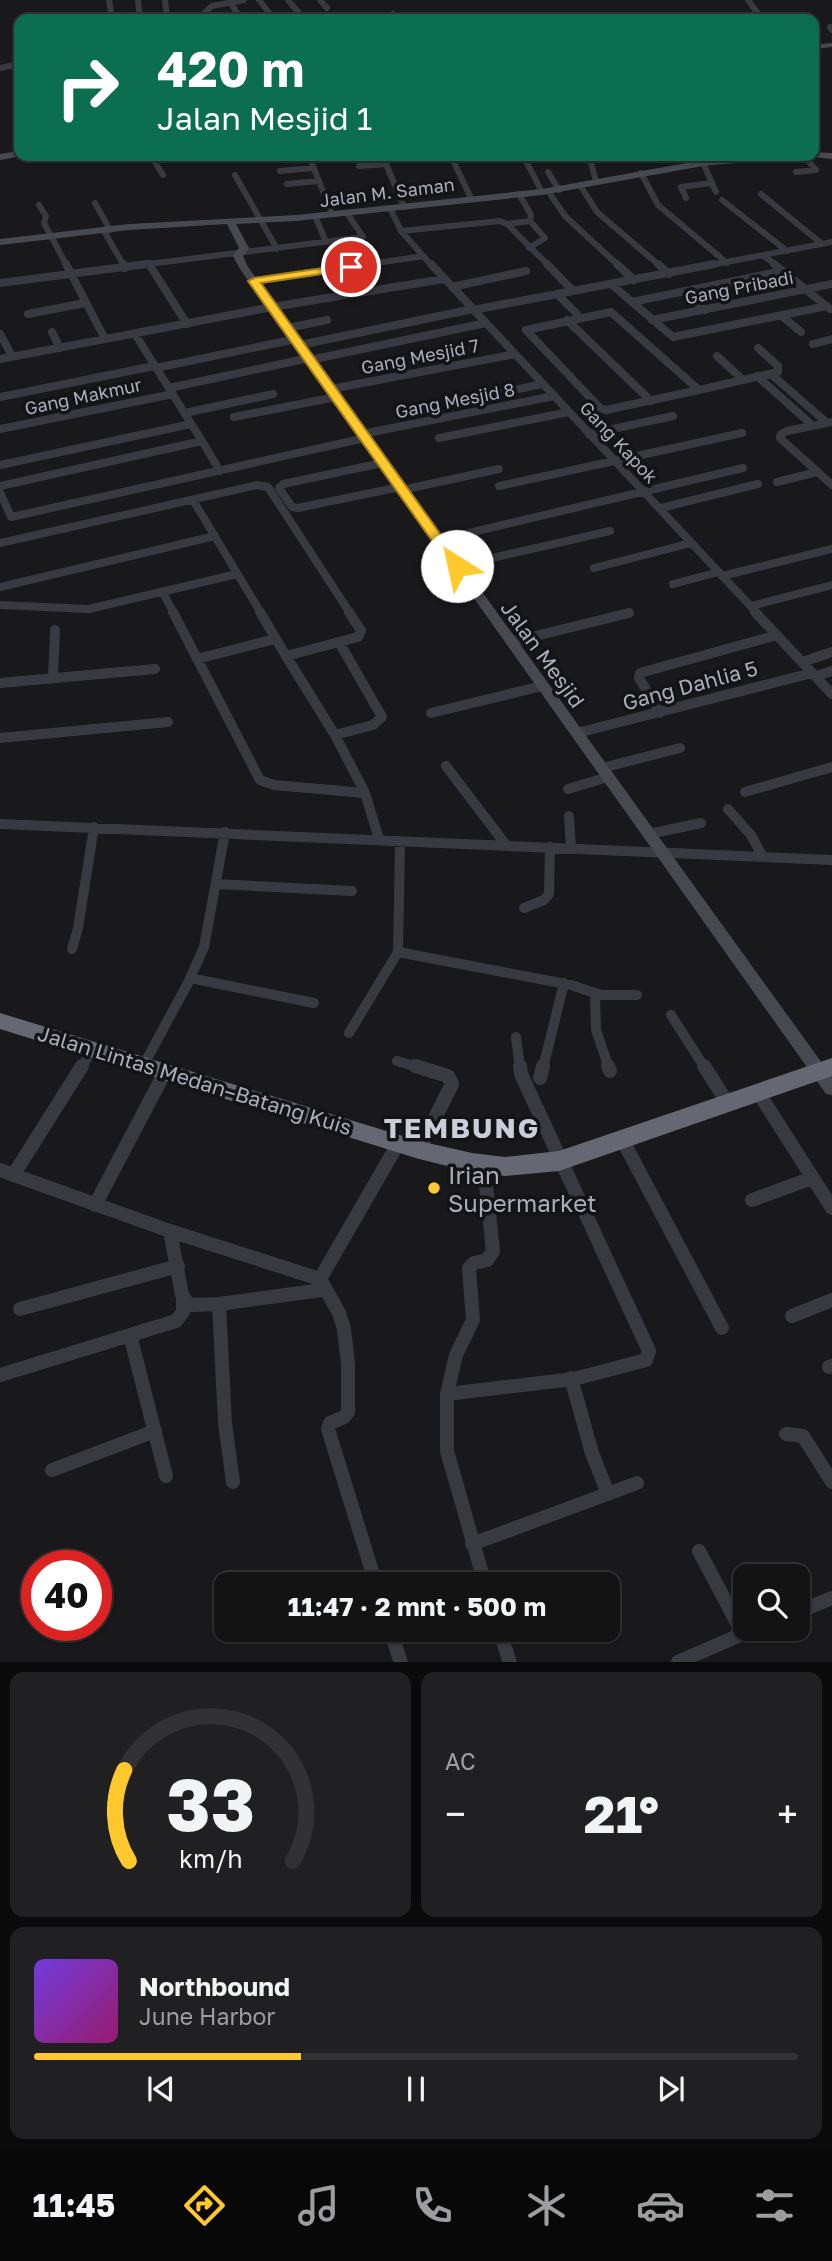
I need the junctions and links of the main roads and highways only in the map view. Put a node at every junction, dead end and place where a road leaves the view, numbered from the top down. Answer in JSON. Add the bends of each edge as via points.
{"nodes":[{"id":1,"x":0,"y":1021,"type":"edge"},
{"id":2,"x":828,"y":1076,"type":"edge"}],
"edges":[{"from":1,"to":2,"type":"highway","name":"Jalan Lintas Medan–Batang Kuis","via":[[409,1146],[484,1166],[514,1168],[559,1161],[758,1092]]}]}
